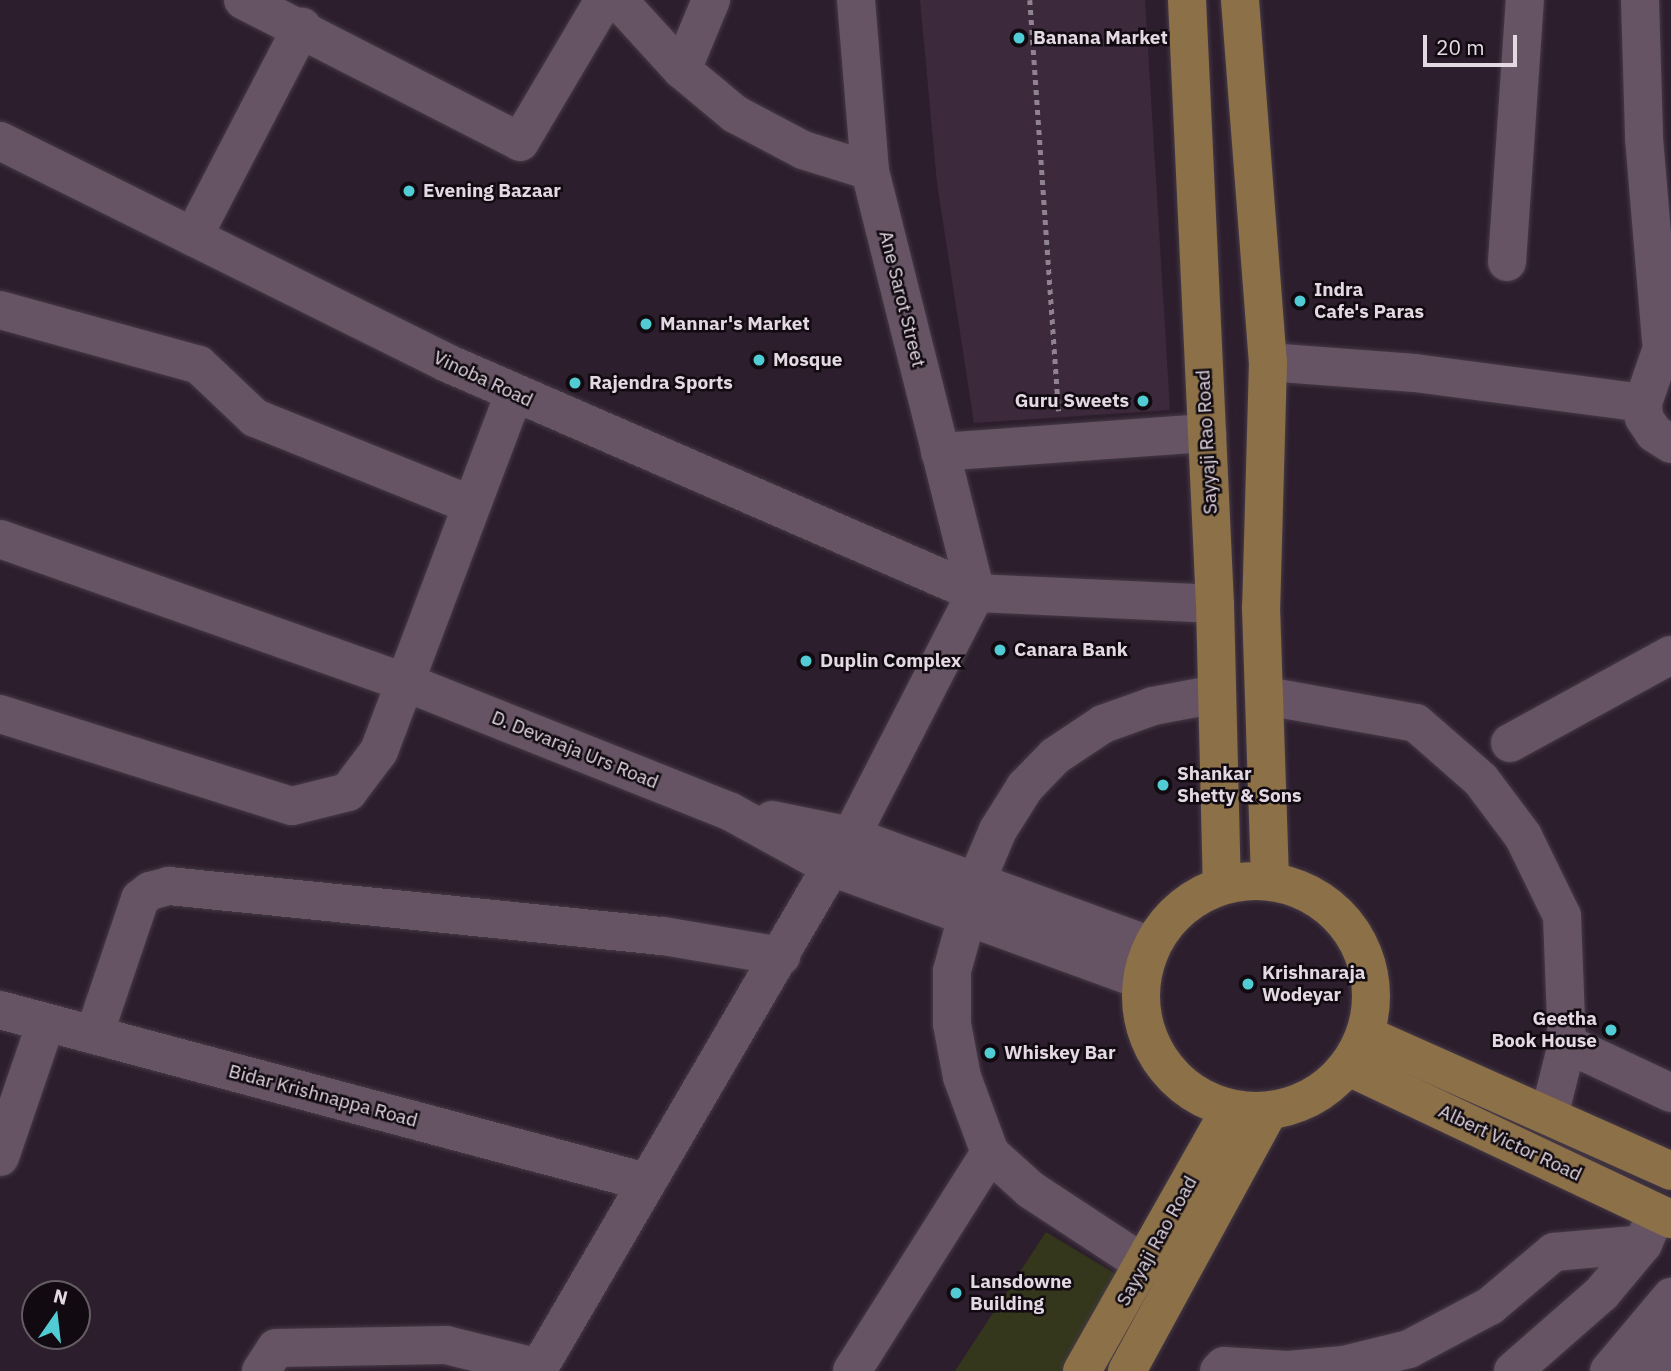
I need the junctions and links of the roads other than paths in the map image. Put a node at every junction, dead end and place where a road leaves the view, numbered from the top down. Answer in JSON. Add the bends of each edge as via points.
{"nodes":[{"id":1,"x":243,"y":0,"type":"edge"},
{"id":2,"x":604,"y":0,"type":"edge"},
{"id":3,"x":618,"y":0,"type":"edge"},
{"id":4,"x":711,"y":0,"type":"edge"},
{"id":5,"x":856,"y":0,"type":"edge"},
{"id":6,"x":1187,"y":0,"type":"edge"},
{"id":7,"x":1240,"y":0,"type":"edge"},
{"id":8,"x":1525,"y":0,"type":"edge"},
{"id":9,"x":1640,"y":0,"type":"edge"},
{"id":10,"x":302,"y":27,"type":"junction"},
{"id":11,"x":682,"y":70,"type":"junction"},
{"id":12,"x":0,"y":141,"type":"edge"},
{"id":13,"x":870,"y":171,"type":"junction"},
{"id":14,"x":193,"y":237,"type":"junction"},
{"id":15,"x":1507,"y":262,"type":"dead end"},
{"id":16,"x":0,"y":310,"type":"edge"},
{"id":17,"x":1666,"y":331,"type":"edge"},
{"id":18,"x":1268,"y":362,"type":"junction"},
{"id":19,"x":514,"y":394,"type":"junction"},
{"id":20,"x":1643,"y":403,"type":"junction"},
{"id":21,"x":1207,"y":433,"type":"junction"},
{"id":22,"x":1671,"y":444,"type":"edge"},
{"id":23,"x":940,"y":452,"type":"junction"},
{"id":24,"x":471,"y":505,"type":"junction"},
{"id":25,"x":0,"y":539,"type":"edge"},
{"id":26,"x":976,"y":593,"type":"junction"},
{"id":27,"x":1215,"y":604,"type":"junction"},
{"id":28,"x":1671,"y":655,"type":"edge"},
{"id":29,"x":402,"y":681,"type":"junction"},
{"id":30,"x":1217,"y":694,"type":"junction"},
{"id":31,"x":1266,"y":696,"type":"junction"},
{"id":32,"x":0,"y":715,"type":"edge"},
{"id":33,"x":1510,"y":743,"type":"dead end"},
{"id":34,"x":841,"y":852,"type":"junction"},
{"id":35,"x":1270,"y":880,"type":"junction"},
{"id":36,"x":1222,"y":885,"type":"junction"},
{"id":37,"x":972,"y":899,"type":"junction"},
{"id":38,"x":781,"y":956,"type":"junction"},
{"id":39,"x":1146,"y":963,"type":"junction"},
{"id":40,"x":0,"y":1010,"type":"edge"},
{"id":41,"x":47,"y":1023,"type":"junction"},
{"id":42,"x":94,"y":1035,"type":"junction"},
{"id":43,"x":1567,"y":1044,"type":"junction"},
{"id":44,"x":1357,"y":1051,"type":"junction"},
{"id":45,"x":1671,"y":1093,"type":"edge"},
{"id":46,"x":1230,"y":1109,"type":"junction"},
{"id":47,"x":1269,"y":1111,"type":"junction"},
{"id":48,"x":1549,"y":1116,"type":"junction"},
{"id":49,"x":990,"y":1153,"type":"junction"},
{"id":50,"x":1,"y":1155,"type":"edge"},
{"id":51,"x":1671,"y":1171,"type":"edge"},
{"id":52,"x":646,"y":1182,"type":"junction"},
{"id":53,"x":1657,"y":1225,"type":"edge"},
{"id":54,"x":1145,"y":1265,"type":"junction"},
{"id":55,"x":1671,"y":1297,"type":"edge"},
{"id":56,"x":1671,"y":1321,"type":"edge"},
{"id":57,"x":538,"y":1369,"type":"edge"},
{"id":58,"x":261,"y":1371,"type":"edge"},
{"id":59,"x":852,"y":1371,"type":"edge"},
{"id":60,"x":1082,"y":1371,"type":"edge"},
{"id":61,"x":1127,"y":1371,"type":"edge"},
{"id":62,"x":1219,"y":1371,"type":"edge"},
{"id":63,"x":1513,"y":1371,"type":"edge"},
{"id":64,"x":1609,"y":1371,"type":"edge"},
{"id":65,"x":1650,"y":1371,"type":"edge"}],
"edges":[{"from":1,"to":10,"type":"street"},
{"from":2,"to":10,"type":"street","via":[[520,142]]},
{"from":3,"to":11,"type":"street"},
{"from":4,"to":11,"type":"street"},
{"from":5,"to":13,"type":"street","name":"Ane Sarot Street"},
{"from":6,"to":21,"type":"main road","name":"Sayyaji Rao Road"},
{"from":7,"to":18,"type":"main road"},
{"from":8,"to":15,"type":"street"},
{"from":9,"to":17,"type":"street","via":[[1644,138]]},
{"from":10,"to":14,"type":"street"},
{"from":11,"to":13,"type":"street","via":[[735,114],[803,150]]},
{"from":12,"to":14,"type":"street","name":"Vinoba Road"},
{"from":13,"to":23,"type":"street","name":"Ane Sarot Street"},
{"from":14,"to":19,"type":"street","name":"Vinoba Road"},
{"from":16,"to":24,"type":"street","via":[[199,365],[255,418]]},
{"from":17,"to":20,"type":"street"},
{"from":18,"to":20,"type":"street","via":[[1415,373]]},
{"from":18,"to":31,"type":"main road","via":[[1261,607]]},
{"from":19,"to":24,"type":"street"},
{"from":19,"to":26,"type":"street","name":"Vinoba Road"},
{"from":20,"to":22,"type":"street","via":[[1644,418],[1654,433]]},
{"from":21,"to":23,"type":"street"},
{"from":21,"to":27,"type":"main road","name":"Sayyaji Rao Road"},
{"from":23,"to":26,"type":"street","name":"Ane Sarot Street"},
{"from":24,"to":29,"type":"street"},
{"from":25,"to":29,"type":"street","name":"D. Devaraja Urs Road"},
{"from":26,"to":27,"type":"street"},
{"from":26,"to":34,"type":"street"},
{"from":27,"to":30,"type":"main road","name":"Sayyaji Rao Road"},
{"from":28,"to":33,"type":"street"},
{"from":29,"to":32,"type":"street","via":[[379,751],[348,792],[292,806]]},
{"from":29,"to":34,"type":"street","name":"D. Devaraja Urs Road"},
{"from":30,"to":36,"type":"main road","name":"Sayyaji Rao Road"},
{"from":30,"to":37,"type":"street","via":[[1153,706],[1102,724],[1055,756],[1012,808]]},
{"from":31,"to":35,"type":"main road"},
{"from":31,"to":43,"type":"street","via":[[1416,723],[1481,780],[1523,835],[1562,916]]},
{"from":34,"to":37,"type":"street"},
{"from":34,"to":38,"type":"street"},
{"from":35,"to":36,"type":"main road"},
{"from":35,"to":44,"type":"main road","via":[[1303,890],[1333,908],[1356,935],[1371,978],[1373,1001]]},
{"from":36,"to":39,"type":"main road","via":[[1193,898],[1169,919]]},
{"from":37,"to":39,"type":"street"},
{"from":37,"to":49,"type":"street","via":[[952,971],[952,1024],[962,1077]]},
{"from":38,"to":42,"type":"street","via":[[663,936],[169,886],[140,899]]},
{"from":38,"to":52,"type":"street"},
{"from":39,"to":46,"type":"main road","via":[[1142,1014],[1152,1047],[1171,1075],[1198,1096]]},
{"from":40,"to":41,"type":"street","name":"Bidar Krishnappa Road"},
{"from":41,"to":42,"type":"street","name":"Bidar Krishnappa Road"},
{"from":41,"to":50,"type":"street"},
{"from":42,"to":52,"type":"street","name":"Bidar Krishnappa Road"},
{"from":43,"to":45,"type":"street"},
{"from":43,"to":48,"type":"street"},
{"from":44,"to":47,"type":"main road","via":[[1327,1089],[1300,1103]]},
{"from":44,"to":48,"type":"main road","name":"Albert Victor Road"},
{"from":44,"to":53,"type":"main road","name":"Albert Victor Road"},
{"from":46,"to":47,"type":"main road"},
{"from":46,"to":54,"type":"main road","name":"Sayyaji Rao Road"},
{"from":47,"to":61,"type":"main road","name":"Sayyaji Rao Road"},
{"from":48,"to":51,"type":"main road","name":"Albert Victor Road"},
{"from":49,"to":54,"type":"street","via":[[1031,1190]]},
{"from":49,"to":59,"type":"street"},
{"from":52,"to":57,"type":"street"},
{"from":53,"to":62,"type":"street","via":[[1555,1252],[1490,1306],[1409,1349],[1344,1365],[1288,1370],[1224,1366]]},
{"from":53,"to":63,"type":"street","via":[[1602,1293]]},
{"from":54,"to":60,"type":"main road","name":"Sayyaji Rao Road"},
{"from":55,"to":64,"type":"street"},
{"from":56,"to":65,"type":"street"},
{"from":57,"to":58,"type":"street","via":[[446,1345],[276,1348]]}]}
